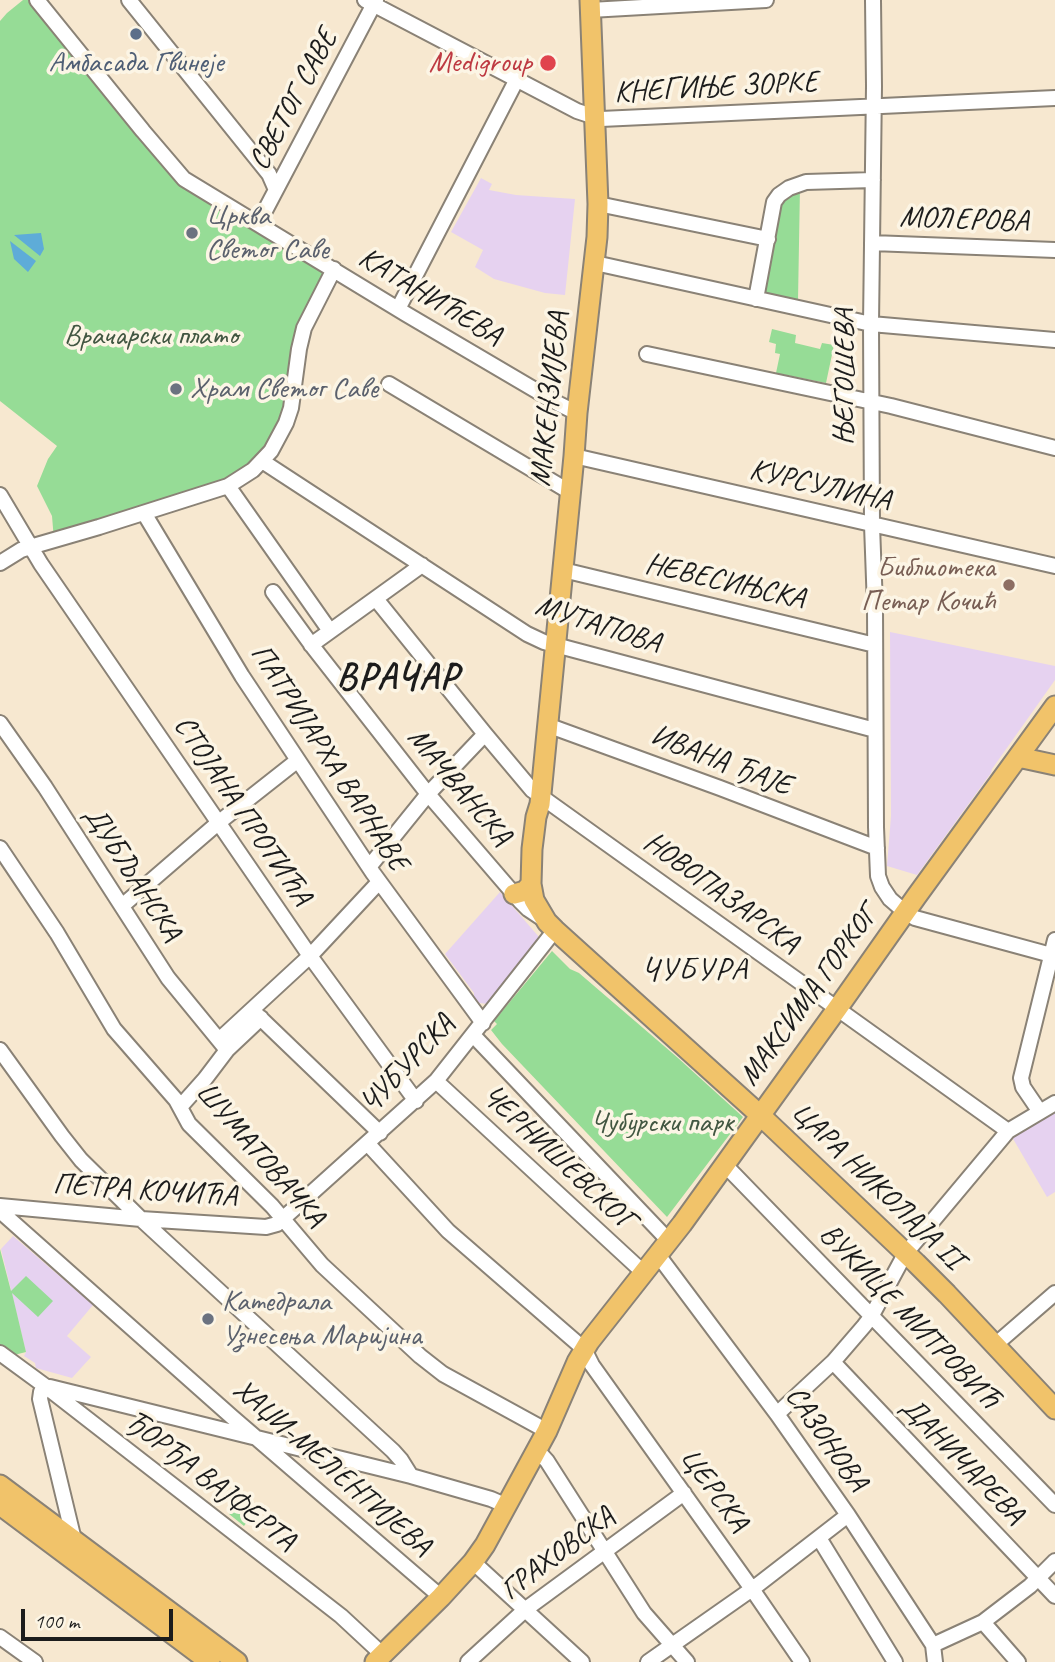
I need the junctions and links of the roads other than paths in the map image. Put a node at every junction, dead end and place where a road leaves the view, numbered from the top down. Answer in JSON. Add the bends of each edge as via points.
{"nodes":[{"id":1,"x":37,"y":0,"type":"edge"},
{"id":2,"x":130,"y":0,"type":"edge"},
{"id":3,"x":766,"y":0,"type":"edge"},
{"id":4,"x":873,"y":0,"type":"edge"},
{"id":5,"x":372,"y":2,"type":"edge"},
{"id":6,"x":590,"y":5,"type":"edge"},
{"id":7,"x":517,"y":79,"type":"junction"},
{"id":8,"x":1055,"y":98,"type":"edge"},
{"id":9,"x":874,"y":106,"type":"junction"},
{"id":10,"x":596,"y":118,"type":"junction"},
{"id":11,"x":286,"y":170,"type":"junction"},
{"id":12,"x":269,"y":174,"type":"junction"},
{"id":13,"x":873,"y":180,"type":"junction"},
{"id":14,"x":276,"y":190,"type":"junction"},
{"id":15,"x":598,"y":204,"type":"junction"},
{"id":16,"x":258,"y":224,"type":"junction"},
{"id":17,"x":768,"y":239,"type":"junction"},
{"id":18,"x":872,"y":243,"type":"junction"},
{"id":19,"x":1055,"y":250,"type":"edge"},
{"id":20,"x":595,"y":263,"type":"junction"},
{"id":21,"x":334,"y":269,"type":"junction"},
{"id":22,"x":756,"y":299,"type":"junction"},
{"id":23,"x":398,"y":309,"type":"junction"},
{"id":24,"x":871,"y":324,"type":"junction"},
{"id":25,"x":1055,"y":340,"type":"edge"},
{"id":26,"x":647,"y":354,"type":"dead end"},
{"id":27,"x":389,"y":384,"type":"dead end"},
{"id":28,"x":872,"y":402,"type":"junction"},
{"id":29,"x":577,"y":413,"type":"junction"},
{"id":30,"x":1055,"y":447,"type":"edge"},
{"id":31,"x":574,"y":456,"type":"junction"},
{"id":32,"x":262,"y":461,"type":"junction"},
{"id":33,"x":228,"y":486,"type":"junction"},
{"id":34,"x":570,"y":492,"type":"junction"},
{"id":35,"x":0,"y":495,"type":"edge"},
{"id":36,"x":144,"y":513,"type":"junction"},
{"id":37,"x":872,"y":525,"type":"junction"},
{"id":38,"x":30,"y":547,"type":"junction"},
{"id":39,"x":0,"y":563,"type":"edge"},
{"id":40,"x":422,"y":565,"type":"junction"},
{"id":41,"x":1055,"y":566,"type":"edge"},
{"id":42,"x":562,"y":570,"type":"junction"},
{"id":43,"x":273,"y":592,"type":"dead end"},
{"id":44,"x":376,"y":599,"type":"junction"},
{"id":45,"x":330,"y":631,"type":"junction"},
{"id":46,"x":312,"y":645,"type":"junction"},
{"id":47,"x":875,"y":645,"type":"junction"},
{"id":48,"x":555,"y":646,"type":"junction"},
{"id":49,"x":1055,"y":706,"type":"edge"},
{"id":50,"x":0,"y":723,"type":"edge"},
{"id":51,"x":547,"y":725,"type":"junction"},
{"id":52,"x":875,"y":730,"type":"junction"},
{"id":53,"x":485,"y":734,"type":"junction"},
{"id":54,"x":1018,"y":757,"type":"junction"},
{"id":55,"x":299,"y":760,"type":"junction"},
{"id":56,"x":1055,"y":765,"type":"edge"},
{"id":57,"x":428,"y":794,"type":"junction"},
{"id":58,"x":540,"y":800,"type":"junction"},
{"id":59,"x":218,"y":822,"type":"junction"},
{"id":60,"x":0,"y":848,"type":"edge"},
{"id":61,"x":877,"y":848,"type":"junction"},
{"id":62,"x":369,"y":867,"type":"junction"},
{"id":63,"x":379,"y":882,"type":"junction"},
{"id":64,"x":531,"y":884,"type":"junction"},
{"id":65,"x":514,"y":894,"type":"junction"},
{"id":66,"x":122,"y":906,"type":"junction"},
{"id":67,"x":905,"y":912,"type":"junction"},
{"id":68,"x":551,"y":926,"type":"junction"},
{"id":69,"x":1055,"y":940,"type":"edge"},
{"id":70,"x":310,"y":956,"type":"junction"},
{"id":71,"x":1053,"y":956,"type":"edge"},
{"id":72,"x":837,"y":1009,"type":"junction"},
{"id":73,"x":256,"y":1014,"type":"junction"},
{"id":74,"x":483,"y":1023,"type":"junction"},
{"id":75,"x":473,"y":1035,"type":"junction"},
{"id":76,"x":223,"y":1045,"type":"junction"},
{"id":77,"x":0,"y":1050,"type":"edge"},
{"id":78,"x":436,"y":1082,"type":"junction"},
{"id":79,"x":416,"y":1101,"type":"junction"},
{"id":80,"x":1055,"y":1104,"type":"edge"},
{"id":81,"x":180,"y":1107,"type":"junction"},
{"id":82,"x":1040,"y":1112,"type":"junction"},
{"id":83,"x":760,"y":1115,"type":"junction"},
{"id":84,"x":1008,"y":1131,"type":"junction"},
{"id":85,"x":380,"y":1133,"type":"junction"},
{"id":86,"x":368,"y":1144,"type":"junction"},
{"id":87,"x":725,"y":1165,"type":"junction"},
{"id":88,"x":0,"y":1208,"type":"edge"},
{"id":89,"x":141,"y":1219,"type":"junction"},
{"id":90,"x":284,"y":1219,"type":"junction"},
{"id":91,"x":664,"y":1248,"type":"junction"},
{"id":92,"x":905,"y":1254,"type":"junction"},
{"id":93,"x":644,"y":1273,"type":"junction"},
{"id":94,"x":1055,"y":1293,"type":"edge"},
{"id":95,"x":872,"y":1317,"type":"junction"},
{"id":96,"x":995,"y":1345,"type":"junction"},
{"id":97,"x":584,"y":1349,"type":"junction"},
{"id":98,"x":0,"y":1353,"type":"edge"},
{"id":99,"x":833,"y":1362,"type":"junction"},
{"id":100,"x":46,"y":1386,"type":"junction"},
{"id":101,"x":1055,"y":1409,"type":"edge"},
{"id":102,"x":777,"y":1414,"type":"junction"},
{"id":103,"x":547,"y":1431,"type":"junction"},
{"id":104,"x":258,"y":1439,"type":"junction"},
{"id":105,"x":537,"y":1450,"type":"junction"},
{"id":106,"x":411,"y":1476,"type":"junction"},
{"id":107,"x":0,"y":1485,"type":"edge"},
{"id":108,"x":684,"y":1493,"type":"junction"},
{"id":109,"x":0,"y":1505,"type":"edge"},
{"id":110,"x":1055,"y":1505,"type":"edge"},
{"id":111,"x":507,"y":1506,"type":"junction"},
{"id":112,"x":848,"y":1516,"type":"junction"},
{"id":113,"x":819,"y":1538,"type":"junction"},
{"id":114,"x":74,"y":1540,"type":"junction"},
{"id":115,"x":605,"y":1550,"type":"junction"},
{"id":116,"x":1055,"y":1561,"type":"edge"},
{"id":117,"x":473,"y":1562,"type":"junction"},
{"id":118,"x":1038,"y":1579,"type":"junction"},
{"id":119,"x":752,"y":1589,"type":"junction"},
{"id":120,"x":1055,"y":1596,"type":"edge"},
{"id":121,"x":441,"y":1597,"type":"junction"},
{"id":122,"x":526,"y":1609,"type":"junction"},
{"id":123,"x":982,"y":1622,"type":"junction"},
{"id":124,"x":0,"y":1637,"type":"edge"},
{"id":125,"x":671,"y":1644,"type":"junction"},
{"id":126,"x":933,"y":1645,"type":"junction"},
{"id":127,"x":379,"y":1658,"type":"edge"},
{"id":128,"x":34,"y":1662,"type":"edge"},
{"id":129,"x":210,"y":1662,"type":"edge"},
{"id":130,"x":237,"y":1662,"type":"edge"},
{"id":131,"x":468,"y":1662,"type":"edge"},
{"id":132,"x":582,"y":1662,"type":"edge"},
{"id":133,"x":648,"y":1662,"type":"edge"},
{"id":134,"x":687,"y":1662,"type":"edge"},
{"id":135,"x":802,"y":1662,"type":"edge"},
{"id":136,"x":895,"y":1662,"type":"edge"},
{"id":137,"x":935,"y":1662,"type":"edge"},
{"id":138,"x":943,"y":1662,"type":"edge"},
{"id":139,"x":1018,"y":1662,"type":"edge"}],
"edges":[{"from":1,"to":16,"type":"street","name":"КАТАНИЋЕВА","via":[[184,178]]},
{"from":2,"to":12,"type":"street"},
{"from":3,"to":6,"type":"street"},
{"from":4,"to":9,"type":"street","name":"ЊЕГОШЕВА"},
{"from":5,"to":7,"type":"street","name":"КНЕГИЊЕ ЗОРКЕ"},
{"from":5,"to":11,"type":"street","name":"СВЕТОГ САВЕ"},
{"from":6,"to":10,"type":"main road","name":"МАКЕНЗИЈЕВА"},
{"from":7,"to":10,"type":"street","name":"КНЕГИЊЕ ЗОРКЕ"},
{"from":7,"to":23,"type":"street"},
{"from":8,"to":9,"type":"street","name":"КНЕГИЊЕ ЗОРКЕ"},
{"from":9,"to":10,"type":"street","name":"КНЕГИЊЕ ЗОРКЕ"},
{"from":9,"to":13,"type":"street","name":"ЊЕГОШЕВА"},
{"from":10,"to":15,"type":"main road","name":"МАКЕНЗИЈЕВА"},
{"from":11,"to":12,"type":"street"},
{"from":11,"to":14,"type":"street","name":"СВЕТОГ САВЕ"},
{"from":12,"to":14,"type":"street"},
{"from":13,"to":17,"type":"street","name":"МОЛЕРОВА","via":[[806,182],[789,188],[775,200]]},
{"from":13,"to":18,"type":"street","name":"ЊЕГОШЕВА"},
{"from":14,"to":16,"type":"street","name":"СВЕТОГ САВЕ"},
{"from":15,"to":17,"type":"street"},
{"from":15,"to":20,"type":"main road","name":"МАКЕНЗИЈЕВА"},
{"from":16,"to":21,"type":"street","name":"КАТАНИЋЕВА"},
{"from":17,"to":22,"type":"street","name":"МОЛЕРОВА"},
{"from":18,"to":19,"type":"street","name":"МОЛЕРОВА"},
{"from":18,"to":24,"type":"street","name":"ЊЕГОШЕВА"},
{"from":20,"to":22,"type":"street"},
{"from":20,"to":29,"type":"main road","name":"МАКЕНЗИЈЕВА"},
{"from":21,"to":23,"type":"street","name":"КАТАНИЋЕВА"},
{"from":21,"to":32,"type":"street","via":[[304,328],[286,423]]},
{"from":22,"to":24,"type":"street"},
{"from":23,"to":29,"type":"street","name":"КАТАНИЋЕВА"},
{"from":24,"to":25,"type":"street"},
{"from":24,"to":28,"type":"street","name":"ЊЕГОШЕВА"},
{"from":26,"to":28,"type":"street"},
{"from":27,"to":34,"type":"street"},
{"from":28,"to":30,"type":"street"},
{"from":28,"to":37,"type":"street","name":"ЊЕГОШЕВА"},
{"from":29,"to":31,"type":"main road","name":"МАКЕНЗИЈЕВА"},
{"from":31,"to":34,"type":"main road","name":"МАКЕНЗИЈЕВА"},
{"from":31,"to":37,"type":"street","name":"КУРСУЛИНА"},
{"from":32,"to":33,"type":"street"},
{"from":32,"to":40,"type":"street","name":"МУТАПОВА"},
{"from":33,"to":36,"type":"street"},
{"from":33,"to":45,"type":"street"},
{"from":34,"to":42,"type":"main road","name":"МАКЕНЗИЈЕВА"},
{"from":35,"to":38,"type":"street","name":"СТОЈАНА ПРОТИЋА"},
{"from":36,"to":38,"type":"street"},
{"from":36,"to":55,"type":"street","name":"ПАТРИЈАРХА ВАРНАВЕ","via":[[242,676]]},
{"from":37,"to":41,"type":"street","name":"КУРСУЛИНА"},
{"from":37,"to":47,"type":"street","name":"ЊЕГОШЕВА"},
{"from":38,"to":39,"type":"street"},
{"from":38,"to":59,"type":"street","name":"СТОЈАНА ПРОТИЋА"},
{"from":40,"to":44,"type":"street"},
{"from":40,"to":48,"type":"street","name":"МУТАПОВА","via":[[527,634]]},
{"from":42,"to":47,"type":"street","name":"НЕВЕСИЊСКА"},
{"from":42,"to":48,"type":"main road","name":"МАКЕНЗИЈЕВА"},
{"from":43,"to":46,"type":"street","name":"МАЧВАНСКА"},
{"from":44,"to":45,"type":"street"},
{"from":44,"to":53,"type":"street","name":"НОВОПАЗАРСКА"},
{"from":45,"to":46,"type":"street"},
{"from":46,"to":57,"type":"street","name":"МАЧВАНСКА"},
{"from":47,"to":52,"type":"street","name":"ЊЕГОШЕВА"},
{"from":48,"to":51,"type":"main road","name":"МАКЕНЗИЈЕВА"},
{"from":48,"to":52,"type":"street","name":"МУТАПОВА"},
{"from":49,"to":54,"type":"main road","name":"МАКСИМА ГОРКОГ"},
{"from":50,"to":66,"type":"street","name":"ДУБЉАНСКА"},
{"from":51,"to":58,"type":"main road","name":"МАКЕНЗИЈЕВА"},
{"from":51,"to":61,"type":"street","name":"ИВАНА ЂАЈЕ"},
{"from":52,"to":61,"type":"street","name":"ЊЕГОШЕВА"},
{"from":53,"to":57,"type":"street"},
{"from":53,"to":58,"type":"street","name":"НОВОПАЗАРСКА"},
{"from":54,"to":56,"type":"main road"},
{"from":54,"to":67,"type":"main road","name":"МАКСИМА ГОРКОГ"},
{"from":55,"to":59,"type":"street"},
{"from":55,"to":62,"type":"street","name":"ПАТРИЈАРХА ВАРНАВЕ"},
{"from":57,"to":62,"type":"street"},
{"from":57,"to":65,"type":"street","name":"МАЧВАНСКА"},
{"from":58,"to":64,"type":"main road","name":"МАКЕНЗИЈЕВА"},
{"from":58,"to":68,"type":"main road","name":"МАКЕНЗИЈЕВА"},
{"from":58,"to":72,"type":"street","name":"НОВОПАЗАРСКА"},
{"from":59,"to":66,"type":"street"},
{"from":59,"to":70,"type":"street","name":"СТОЈАНА ПРОТИЋА"},
{"from":60,"to":81,"type":"street","name":"ШУМАТОВАЧКА","via":[[114,1029]]},
{"from":61,"to":67,"type":"street","name":"ЊЕГОШЕВА","via":[[878,876],[890,899]]},
{"from":62,"to":63,"type":"street","name":"ПАТРИЈАРХА ВАРНАВЕ"},
{"from":63,"to":70,"type":"street"},
{"from":63,"to":74,"type":"street","name":"ПАТРИЈАРХА ВАРНАВЕ"},
{"from":64,"to":65,"type":"main road"},
{"from":64,"to":68,"type":"main road","name":"МАКЕНЗИЈЕВА","via":[[534,900]]},
{"from":65,"to":68,"type":"street","name":"МАЧВАНСКА"},
{"from":66,"to":76,"type":"street","name":"ДУБЉАНСКА","via":[[168,978]]},
{"from":67,"to":71,"type":"street"},
{"from":67,"to":72,"type":"main road","name":"МАКСИМА ГОРКОГ"},
{"from":68,"to":74,"type":"street","name":"ЧУБУРСКА"},
{"from":68,"to":83,"type":"main road","name":"ЦАРА НИКОЛАЈА II"},
{"from":69,"to":71,"type":"street"},
{"from":70,"to":73,"type":"street"},
{"from":70,"to":79,"type":"street","name":"СТОЈАНА ПРОТИЋА"},
{"from":71,"to":82,"type":"street","via":[[1021,1078]]},
{"from":72,"to":83,"type":"main road","name":"МАКСИМА ГОРКОГ"},
{"from":72,"to":84,"type":"street","name":"НОВОПАЗАРСКА"},
{"from":73,"to":76,"type":"street"},
{"from":73,"to":85,"type":"street"},
{"from":74,"to":75,"type":"street","name":"ЧУБУРСКА"},
{"from":75,"to":78,"type":"street","name":"ЧУБУРСКА"},
{"from":75,"to":91,"type":"street","name":"САЗОНОВА"},
{"from":76,"to":81,"type":"street","via":[[205,1079]]},
{"from":77,"to":89,"type":"street","via":[[71,1148]]},
{"from":78,"to":79,"type":"street","name":"ЧУБУРСКА"},
{"from":78,"to":93,"type":"street","name":"ЧЕРНИШЕВСКОГ"},
{"from":79,"to":85,"type":"street","name":"ЧУБУРСКА"},
{"from":80,"to":82,"type":"street"},
{"from":81,"to":90,"type":"street","name":"ШУМАТОВАЧКА","via":[[189,1124]]},
{"from":82,"to":84,"type":"street"},
{"from":83,"to":87,"type":"main road","name":"МАКСИМА ГОРКОГ"},
{"from":83,"to":92,"type":"main road","name":"ЦАРА НИКОЛАЈА II"},
{"from":84,"to":92,"type":"street"},
{"from":85,"to":86,"type":"street","name":"ЧУБУРСКА"},
{"from":86,"to":90,"type":"street","name":"ЧУБУРСКА"},
{"from":86,"to":97,"type":"street","name":"ЦЕРСКА","via":[[448,1231]]},
{"from":87,"to":91,"type":"main road","name":"МАКСИМА ГОРКОГ"},
{"from":87,"to":95,"type":"street","name":"ВУКИЦЕ МИТРОВИЋ"},
{"from":88,"to":89,"type":"street","name":"ПЕТРА КОЧИЋА"},
{"from":88,"to":104,"type":"street","name":"ХАЏИ-МЕЛЕНТИЈЕВА"},
{"from":89,"to":90,"type":"street","name":"ПЕТРА КОЧИЋА","via":[[266,1227]]},
{"from":89,"to":106,"type":"street","via":[[393,1451]]},
{"from":90,"to":103,"type":"street","name":"ШУМАТОВАЧКА","via":[[334,1278],[430,1365]]},
{"from":91,"to":93,"type":"main road","name":"МАКСИМА ГОРКОГ"},
{"from":91,"to":102,"type":"street","name":"САЗОНОВА"},
{"from":92,"to":95,"type":"street"},
{"from":92,"to":96,"type":"main road","name":"ЦАРА НИКОЛАЈА II"},
{"from":93,"to":97,"type":"main road","name":"МАКСИМА ГОРКОГ"},
{"from":94,"to":96,"type":"street"},
{"from":95,"to":99,"type":"street"},
{"from":95,"to":110,"type":"street","name":"ВУКИЦЕ МИТРОВИЋ"},
{"from":96,"to":101,"type":"main road","name":"ЦАРА НИКОЛАЈА II"},
{"from":97,"to":103,"type":"main road","name":"МАКСИМА ГОРКОГ"},
{"from":97,"to":108,"type":"street","name":"ЦЕРСКА"},
{"from":98,"to":100,"type":"street","name":"ЂОРЂА ВАЈФЕРТА"},
{"from":99,"to":102,"type":"street"},
{"from":99,"to":118,"type":"street","name":"ДАНИЧАРЕВА"},
{"from":100,"to":104,"type":"street"},
{"from":100,"to":114,"type":"street","via":[[40,1399]]},
{"from":100,"to":127,"type":"street","name":"ЂОРЂА ВАЈФЕРТА","via":[[341,1616]]},
{"from":102,"to":112,"type":"street","name":"САЗОНОВА"},
{"from":103,"to":105,"type":"main road","name":"МАКСИМА ГОРКОГ"},
{"from":104,"to":106,"type":"street"},
{"from":104,"to":121,"type":"street","name":"ХАЏИ-МЕЛЕНТИЈЕВА"},
{"from":105,"to":111,"type":"main road","name":"МАКСИМА ГОРКОГ"},
{"from":105,"to":115,"type":"street"},
{"from":106,"to":111,"type":"street"},
{"from":107,"to":114,"type":"main road"},
{"from":108,"to":115,"type":"street","name":"ГРАХОВСКА"},
{"from":108,"to":119,"type":"street","name":"ЦЕРСКА"},
{"from":109,"to":129,"type":"main road"},
{"from":111,"to":117,"type":"main road","name":"МАКСИМА ГОРКОГ"},
{"from":112,"to":113,"type":"street"},
{"from":112,"to":126,"type":"street","name":"САЗОНОВА"},
{"from":113,"to":119,"type":"street"},
{"from":113,"to":136,"type":"street"},
{"from":114,"to":130,"type":"main road"},
{"from":115,"to":122,"type":"street","name":"ГРАХОВСКА"},
{"from":115,"to":125,"type":"street","via":[[644,1613]]},
{"from":116,"to":118,"type":"street"},
{"from":117,"to":121,"type":"main road","name":"МАКСИМА ГОРКОГ"},
{"from":117,"to":122,"type":"street"},
{"from":118,"to":120,"type":"street","name":"ДАНИЧАРЕВА"},
{"from":118,"to":123,"type":"street"},
{"from":119,"to":125,"type":"street"},
{"from":119,"to":135,"type":"street","name":"ЦЕРСКА"},
{"from":121,"to":127,"type":"main road","name":"МАКСИМА ГОРКОГ"},
{"from":122,"to":131,"type":"street","name":"ГРАХОВСКА"},
{"from":122,"to":132,"type":"street"},
{"from":123,"to":126,"type":"street"},
{"from":123,"to":139,"type":"street"},
{"from":124,"to":128,"type":"street"},
{"from":125,"to":133,"type":"street"},
{"from":125,"to":134,"type":"street"},
{"from":126,"to":137,"type":"street","name":"САЗОНОВА"},
{"from":126,"to":138,"type":"street"}]}
